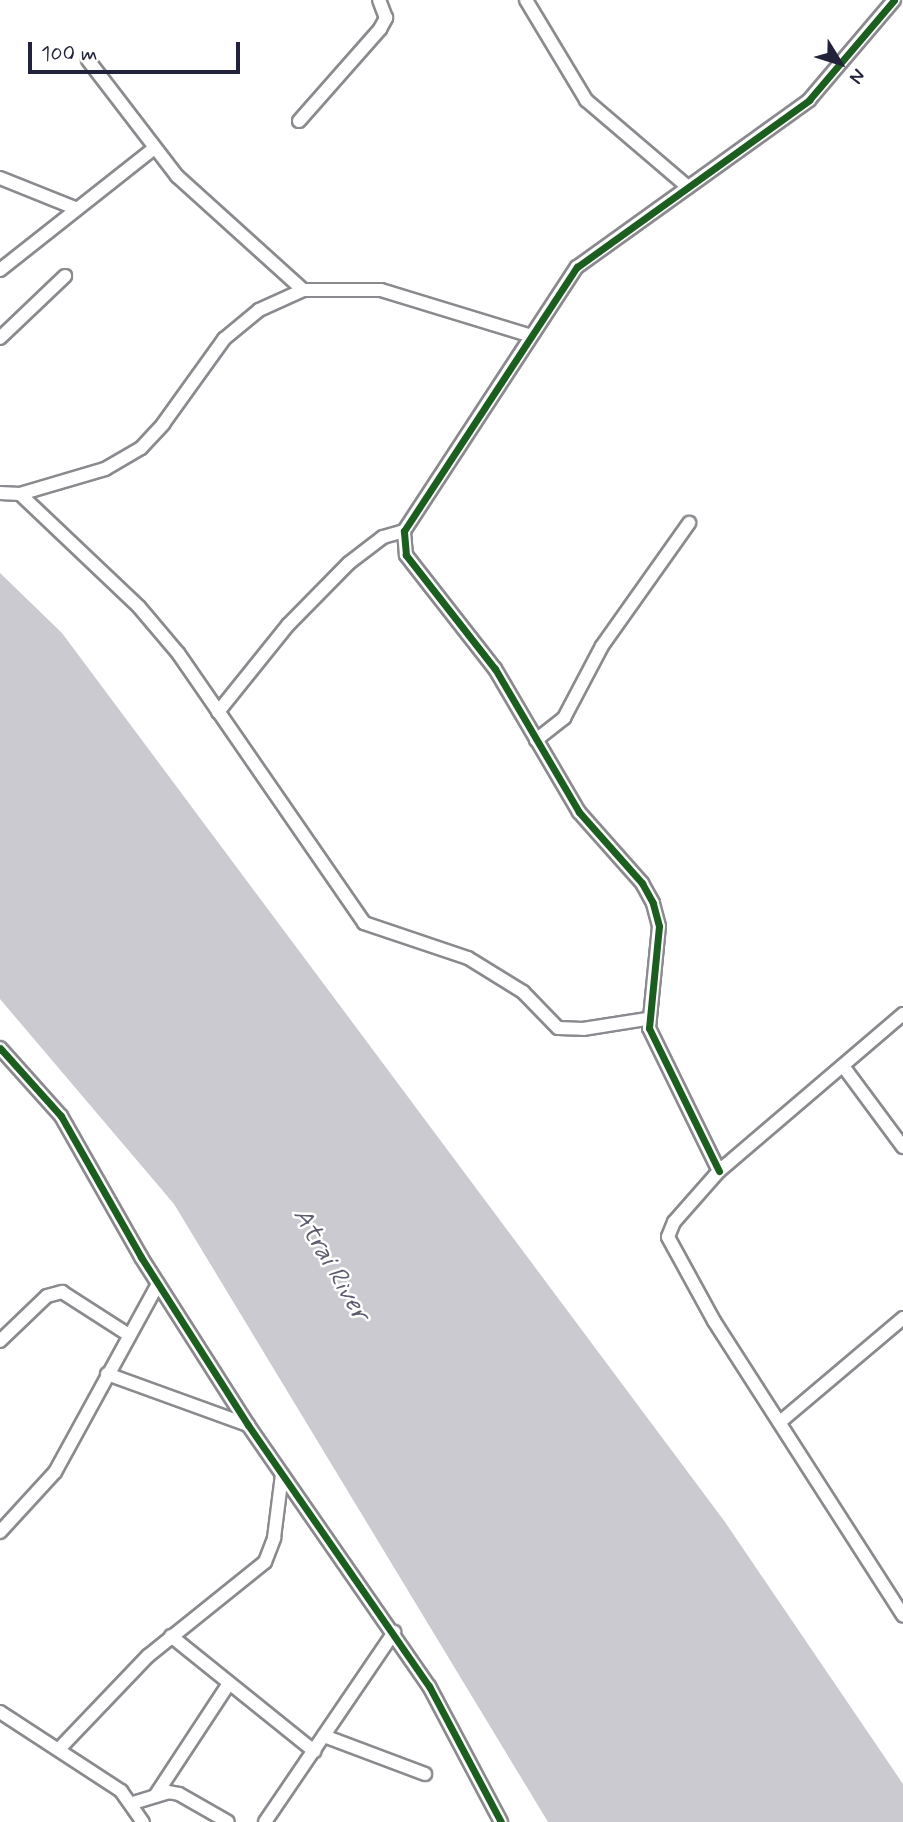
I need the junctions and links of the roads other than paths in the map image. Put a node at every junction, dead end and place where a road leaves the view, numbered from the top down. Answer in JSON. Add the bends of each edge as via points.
{"nodes":[{"id":1,"x":379,"y":0,"type":"edge"},
{"id":2,"x":526,"y":0,"type":"edge"},
{"id":3,"x":894,"y":0,"type":"edge"},
{"id":4,"x":88,"y":60,"type":"dead end"},
{"id":5,"x":299,"y":121,"type":"dead end"},
{"id":6,"x":153,"y":149,"type":"junction"},
{"id":7,"x":0,"y":177,"type":"edge"},
{"id":8,"x":688,"y":187,"type":"junction"},
{"id":9,"x":75,"y":208,"type":"junction"},
{"id":10,"x":0,"y":270,"type":"edge"},
{"id":11,"x":65,"y":276,"type":"dead end"},
{"id":12,"x":303,"y":290,"type":"junction"},
{"id":13,"x":528,"y":335,"type":"junction"},
{"id":14,"x":0,"y":338,"type":"edge"},
{"id":15,"x":0,"y":493,"type":"edge"},
{"id":16,"x":20,"y":494,"type":"junction"},
{"id":17,"x":689,"y":523,"type":"dead end"},
{"id":18,"x":404,"y":531,"type":"junction"},
{"id":19,"x":218,"y":712,"type":"junction"},
{"id":20,"x":536,"y":740,"type":"junction"},
{"id":21,"x":903,"y":1014,"type":"edge"},
{"id":22,"x":647,"y":1020,"type":"junction"},
{"id":23,"x":0,"y":1048,"type":"edge"},
{"id":24,"x":843,"y":1066,"type":"junction"},
{"id":25,"x":903,"y":1147,"type":"edge"},
{"id":26,"x":719,"y":1171,"type":"junction"},
{"id":27,"x":158,"y":1284,"type":"junction"},
{"id":28,"x":903,"y":1318,"type":"edge"},
{"id":29,"x":129,"y":1335,"type":"junction"},
{"id":30,"x":0,"y":1341,"type":"edge"},
{"id":31,"x":107,"y":1374,"type":"junction"},
{"id":32,"x":780,"y":1422,"type":"junction"},
{"id":33,"x":248,"y":1425,"type":"junction"},
{"id":34,"x":282,"y":1475,"type":"junction"},
{"id":35,"x":0,"y":1532,"type":"edge"},
{"id":36,"x":903,"y":1615,"type":"edge"},
{"id":37,"x":394,"y":1632,"type":"junction"},
{"id":38,"x":171,"y":1636,"type":"junction"},
{"id":39,"x":228,"y":1685,"type":"junction"},
{"id":40,"x":0,"y":1713,"type":"edge"},
{"id":41,"x":324,"y":1736,"type":"junction"},
{"id":42,"x":59,"y":1749,"type":"junction"},
{"id":43,"x":314,"y":1751,"type":"junction"},
{"id":44,"x":425,"y":1774,"type":"dead end"},
{"id":45,"x":155,"y":1796,"type":"junction"},
{"id":46,"x":133,"y":1803,"type":"junction"},
{"id":47,"x":496,"y":1819,"type":"edge"},
{"id":48,"x":143,"y":1822,"type":"edge"},
{"id":49,"x":228,"y":1822,"type":"edge"},
{"id":50,"x":265,"y":1822,"type":"edge"}],
"edges":[{"from":1,"to":5,"type":"street","via":[[386,18],[380,29]]},
{"from":2,"to":8,"type":"street","via":[[586,100]]},
{"from":3,"to":8,"type":"street","via":[[809,100]]},
{"from":4,"to":6,"type":"street"},
{"from":6,"to":9,"type":"street"},
{"from":6,"to":12,"type":"street","via":[[245,242]]},
{"from":7,"to":9,"type":"street"},
{"from":8,"to":13,"type":"street","via":[[577,267]]},
{"from":9,"to":10,"type":"street"},
{"from":11,"to":14,"type":"street"},
{"from":12,"to":13,"type":"street","via":[[381,289]]},
{"from":12,"to":16,"type":"street","via":[[259,310],[224,339],[141,447],[105,469]]},
{"from":13,"to":18,"type":"street"},
{"from":15,"to":16,"type":"street"},
{"from":16,"to":19,"type":"street","via":[[139,607]]},
{"from":17,"to":20,"type":"street","via":[[602,646],[564,718]]},
{"from":18,"to":19,"type":"street","via":[[383,537],[349,563],[288,625]]},
{"from":18,"to":20,"type":"street","via":[[406,555],[495,669]]},
{"from":19,"to":22,"type":"street","via":[[364,923],[468,958],[523,992],[558,1028],[583,1030]]},
{"from":20,"to":22,"type":"street","via":[[579,812],[642,883],[653,903],[659,926]]},
{"from":21,"to":24,"type":"street"},
{"from":22,"to":26,"type":"street"},
{"from":23,"to":27,"type":"street","via":[[61,1115]]},
{"from":24,"to":25,"type":"street"},
{"from":24,"to":26,"type":"street"},
{"from":26,"to":32,"type":"street","via":[[674,1222],[668,1237],[714,1321]]},
{"from":27,"to":29,"type":"street"},
{"from":27,"to":33,"type":"street"},
{"from":28,"to":32,"type":"street"},
{"from":29,"to":30,"type":"street","via":[[62,1292],[47,1296]]},
{"from":29,"to":31,"type":"street"},
{"from":31,"to":33,"type":"street"},
{"from":31,"to":35,"type":"street","via":[[55,1472]]},
{"from":32,"to":36,"type":"street"},
{"from":33,"to":34,"type":"street"},
{"from":34,"to":37,"type":"street"},
{"from":34,"to":38,"type":"street","via":[[274,1538],[265,1562]]},
{"from":37,"to":41,"type":"street"},
{"from":37,"to":47,"type":"street","via":[[429,1686]]},
{"from":38,"to":39,"type":"street"},
{"from":38,"to":42,"type":"street","via":[[111,1690]]},
{"from":39,"to":43,"type":"street"},
{"from":39,"to":45,"type":"street"},
{"from":40,"to":42,"type":"street"},
{"from":41,"to":43,"type":"street"},
{"from":41,"to":44,"type":"street"},
{"from":42,"to":46,"type":"street"},
{"from":43,"to":50,"type":"street"},
{"from":45,"to":46,"type":"street"},
{"from":45,"to":49,"type":"street","via":[[179,1794]]},
{"from":46,"to":48,"type":"street"}]}
